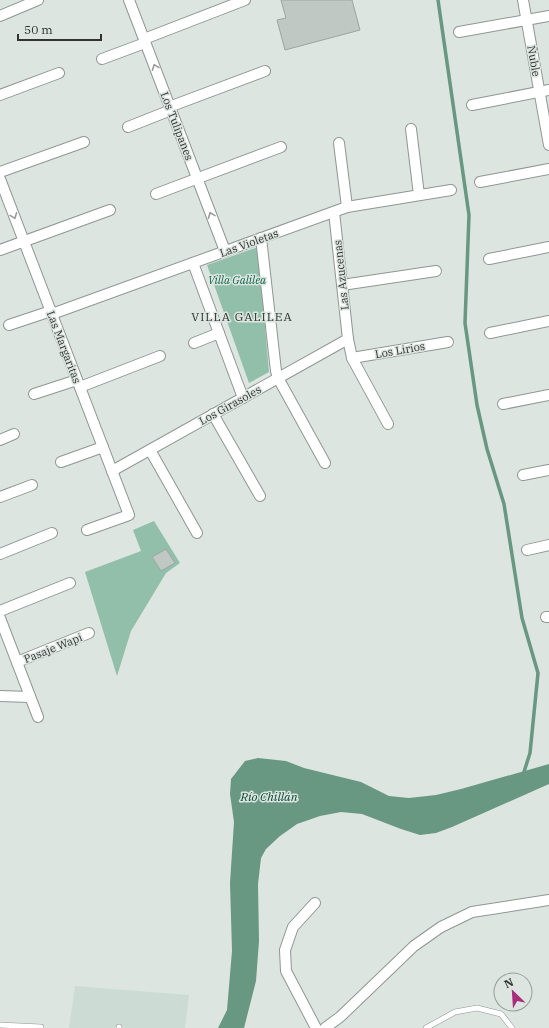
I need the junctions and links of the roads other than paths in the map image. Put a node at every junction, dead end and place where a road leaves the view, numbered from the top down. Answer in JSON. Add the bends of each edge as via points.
{"nodes":[{"id":1,"x":38,"y":0,"type":"edge"},
{"id":2,"x":129,"y":0,"type":"edge"},
{"id":3,"x":245,"y":0,"type":"edge"},
{"id":4,"x":523,"y":0,"type":"edge"},
{"id":5,"x":0,"y":16,"type":"edge"},
{"id":6,"x":549,"y":16,"type":"edge"},
{"id":7,"x":527,"y":20,"type":"junction"},
{"id":8,"x":459,"y":32,"type":"dead end"},
{"id":9,"x":144,"y":41,"type":"junction"},
{"id":10,"x":102,"y":59,"type":"dead end"},
{"id":11,"x":265,"y":71,"type":"dead end"},
{"id":12,"x":59,"y":73,"type":"dead end"},
{"id":13,"x":544,"y":91,"type":"edge"},
{"id":14,"x":0,"y":95,"type":"edge"},
{"id":15,"x":472,"y":105,"type":"dead end"},
{"id":16,"x":170,"y":108,"type":"junction"},
{"id":17,"x":128,"y":127,"type":"dead end"},
{"id":18,"x":411,"y":129,"type":"dead end"},
{"id":19,"x":84,"y":142,"type":"dead end"},
{"id":20,"x":339,"y":144,"type":"dead end"},
{"id":21,"x":549,"y":145,"type":"edge"},
{"id":22,"x":281,"y":147,"type":"dead end"},
{"id":23,"x":549,"y":169,"type":"edge"},
{"id":24,"x":0,"y":172,"type":"edge"},
{"id":25,"x":0,"y":179,"type":"edge"},
{"id":26,"x":197,"y":179,"type":"junction"},
{"id":27,"x":480,"y":182,"type":"dead end"},
{"id":28,"x":451,"y":190,"type":"dead end"},
{"id":29,"x":156,"y":194,"type":"dead end"},
{"id":30,"x":419,"y":195,"type":"junction"},
{"id":31,"x":347,"y":207,"type":"junction"},
{"id":32,"x":110,"y":210,"type":"dead end"},
{"id":33,"x":334,"y":212,"type":"junction"},
{"id":34,"x":261,"y":238,"type":"junction"},
{"id":35,"x":24,"y":242,"type":"junction"},
{"id":36,"x":549,"y":247,"type":"edge"},
{"id":37,"x":0,"y":250,"type":"edge"},
{"id":38,"x":225,"y":252,"type":"junction"},
{"id":39,"x":489,"y":259,"type":"dead end"},
{"id":40,"x":193,"y":263,"type":"junction"},
{"id":41,"x":436,"y":271,"type":"dead end"},
{"id":42,"x":342,"y":285,"type":"junction"},
{"id":43,"x":51,"y":313,"type":"junction"},
{"id":44,"x":549,"y":321,"type":"edge"},
{"id":45,"x":9,"y":325,"type":"dead end"},
{"id":46,"x":490,"y":333,"type":"dead end"},
{"id":47,"x":219,"y":334,"type":"junction"},
{"id":48,"x":348,"y":339,"type":"junction"},
{"id":49,"x":448,"y":342,"type":"dead end"},
{"id":50,"x":194,"y":343,"type":"dead end"},
{"id":51,"x":160,"y":356,"type":"dead end"},
{"id":52,"x":352,"y":358,"type":"junction"},
{"id":53,"x":278,"y":378,"type":"junction"},
{"id":54,"x":78,"y":383,"type":"junction"},
{"id":55,"x":34,"y":394,"type":"dead end"},
{"id":56,"x":549,"y":395,"type":"edge"},
{"id":57,"x":243,"y":398,"type":"junction"},
{"id":58,"x":503,"y":404,"type":"dead end"},
{"id":59,"x":214,"y":414,"type":"junction"},
{"id":60,"x":388,"y":424,"type":"dead end"},
{"id":61,"x":14,"y":434,"type":"dead end"},
{"id":62,"x":0,"y":440,"type":"edge"},
{"id":63,"x":103,"y":447,"type":"junction"},
{"id":64,"x":150,"y":450,"type":"junction"},
{"id":65,"x":61,"y":462,"type":"dead end"},
{"id":66,"x":325,"y":463,"type":"dead end"},
{"id":67,"x":549,"y":470,"type":"edge"},
{"id":68,"x":112,"y":471,"type":"junction"},
{"id":69,"x":522,"y":475,"type":"dead end"},
{"id":70,"x":32,"y":484,"type":"dead end"},
{"id":71,"x":260,"y":496,"type":"dead end"},
{"id":72,"x":0,"y":497,"type":"edge"},
{"id":73,"x":87,"y":530,"type":"dead end"},
{"id":74,"x":52,"y":533,"type":"dead end"},
{"id":75,"x":197,"y":533,"type":"dead end"},
{"id":76,"x":549,"y":545,"type":"edge"},
{"id":77,"x":527,"y":550,"type":"dead end"},
{"id":78,"x":0,"y":554,"type":"edge"},
{"id":79,"x":70,"y":583,"type":"dead end"},
{"id":80,"x":0,"y":610,"type":"edge"},
{"id":81,"x":0,"y":618,"type":"edge"},
{"id":82,"x":89,"y":633,"type":"dead end"},
{"id":83,"x":17,"y":662,"type":"junction"},
{"id":84,"x":0,"y":696,"type":"edge"},
{"id":85,"x":30,"y":697,"type":"junction"},
{"id":86,"x":38,"y":717,"type":"dead end"},
{"id":87,"x":549,"y":900,"type":"edge"},
{"id":88,"x":315,"y":904,"type":"dead end"},
{"id":89,"x":0,"y":1025,"type":"edge"},
{"id":90,"x":41,"y":1027,"type":"edge"},
{"id":91,"x":316,"y":1028,"type":"edge"},
{"id":92,"x":325,"y":1028,"type":"edge"},
{"id":93,"x":426,"y":1028,"type":"edge"},
{"id":94,"x":512,"y":1028,"type":"edge"}],
"edges":[{"from":1,"to":5,"type":"street"},
{"from":2,"to":9,"type":"street","name":"Los Tulipanes"},
{"from":3,"to":9,"type":"street"},
{"from":4,"to":7,"type":"street","name":"Ñuble"},
{"from":6,"to":7,"type":"street"},
{"from":7,"to":8,"type":"street"},
{"from":7,"to":13,"type":"street","name":"Ñuble"},
{"from":9,"to":10,"type":"street"},
{"from":16,"to":9,"type":"street","name":"Los Tulipanes","one_way":true},
{"from":11,"to":16,"type":"street"},
{"from":12,"to":14,"type":"street"},
{"from":13,"to":15,"type":"street"},
{"from":13,"to":21,"type":"street","name":"Ñuble"},
{"from":16,"to":17,"type":"street"},
{"from":16,"to":26,"type":"street","name":"Los Tulipanes"},
{"from":18,"to":30,"type":"street"},
{"from":19,"to":24,"type":"street"},
{"from":20,"to":31,"type":"street"},
{"from":22,"to":26,"type":"street"},
{"from":23,"to":27,"type":"street"},
{"from":25,"to":35,"type":"street","name":"Las Margaritas","one_way":true},
{"from":26,"to":29,"type":"street"},
{"from":38,"to":26,"type":"street","name":"Los Tulipanes","one_way":true},
{"from":28,"to":30,"type":"street","name":"Las Violetas"},
{"from":30,"to":31,"type":"street","name":"Las Violetas"},
{"from":31,"to":33,"type":"street","name":"Las Violetas"},
{"from":32,"to":35,"type":"street"},
{"from":33,"to":34,"type":"street","name":"Las Violetas"},
{"from":33,"to":42,"type":"street","name":"Las Azucenas"},
{"from":34,"to":38,"type":"street","name":"Las Violetas"},
{"from":34,"to":53,"type":"street","via":[[274,365]]},
{"from":35,"to":37,"type":"street"},
{"from":35,"to":43,"type":"street","name":"Las Margaritas"},
{"from":36,"to":39,"type":"street"},
{"from":38,"to":40,"type":"street","name":"Las Violetas"},
{"from":40,"to":43,"type":"street","name":"Las Violetas"},
{"from":40,"to":47,"type":"street"},
{"from":41,"to":42,"type":"street"},
{"from":42,"to":48,"type":"street","name":"Las Azucenas"},
{"from":43,"to":45,"type":"street","name":"Las Violetas"},
{"from":43,"to":54,"type":"street","name":"Las Margaritas"},
{"from":44,"to":46,"type":"street"},
{"from":47,"to":50,"type":"street"},
{"from":47,"to":57,"type":"street"},
{"from":48,"to":52,"type":"street","name":"Las Azucenas"},
{"from":48,"to":53,"type":"street","name":"Los Girasoles"},
{"from":49,"to":52,"type":"street","name":"Los Lirios"},
{"from":51,"to":54,"type":"street"},
{"from":52,"to":60,"type":"street","name":"Las Azucenas"},
{"from":53,"to":57,"type":"street","name":"Los Girasoles"},
{"from":53,"to":66,"type":"street"},
{"from":54,"to":55,"type":"street"},
{"from":54,"to":63,"type":"street","name":"Las Margaritas"},
{"from":56,"to":58,"type":"street"},
{"from":57,"to":59,"type":"street","name":"Los Girasoles"},
{"from":59,"to":64,"type":"street","name":"Los Girasoles"},
{"from":59,"to":71,"type":"street"},
{"from":61,"to":62,"type":"street"},
{"from":63,"to":65,"type":"street"},
{"from":63,"to":68,"type":"street","name":"Las Margaritas"},
{"from":64,"to":68,"type":"street","name":"Los Girasoles"},
{"from":64,"to":75,"type":"street"},
{"from":67,"to":69,"type":"street"},
{"from":68,"to":73,"type":"street","name":"Las Margaritas","via":[[129,515]]},
{"from":70,"to":72,"type":"street"},
{"from":74,"to":78,"type":"street"},
{"from":76,"to":77,"type":"street"},
{"from":79,"to":80,"type":"street"},
{"from":81,"to":83,"type":"street"},
{"from":82,"to":83,"type":"street","name":"Pasaje Wapi"},
{"from":83,"to":85,"type":"street"},
{"from":84,"to":85,"type":"street"},
{"from":85,"to":86,"type":"street"},
{"from":87,"to":92,"type":"street","via":[[472,912],[441,927],[414,946],[340,1017]]},
{"from":88,"to":91,"type":"street","via":[[292,928],[285,950],[286,971]]},
{"from":89,"to":90,"type":"lane"},
{"from":93,"to":94,"type":"lane","via":[[455,1012],[477,1008],[501,1014]]}]}
